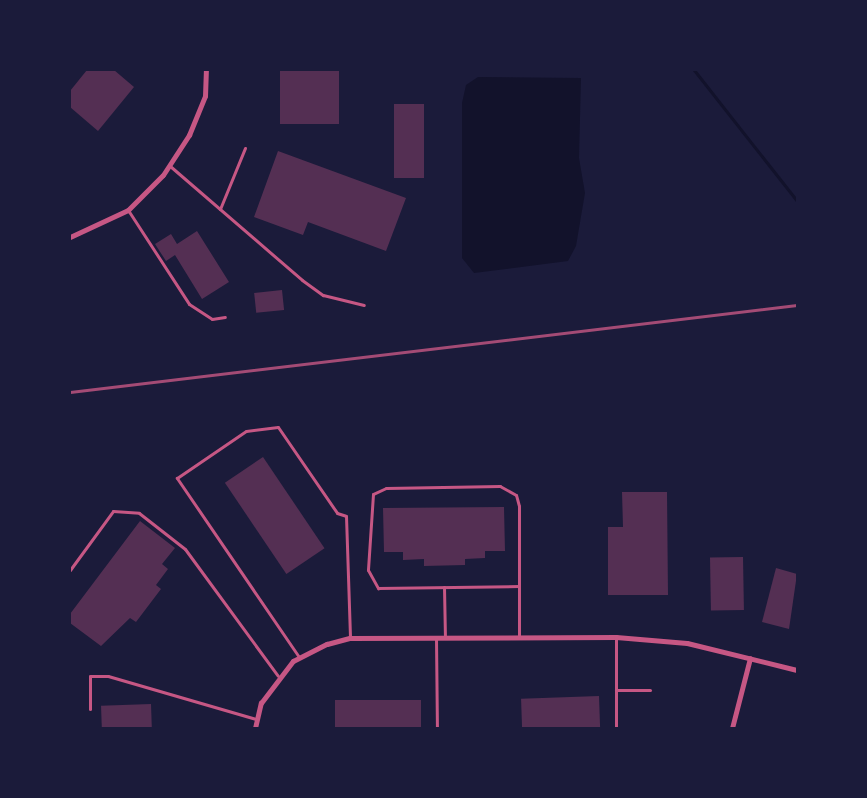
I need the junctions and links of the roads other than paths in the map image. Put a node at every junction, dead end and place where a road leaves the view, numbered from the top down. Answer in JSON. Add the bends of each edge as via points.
{"nodes":[{"id":1,"x":206,"y":70,"type":"edge"},
{"id":2,"x":245,"y":148,"type":"dead end"},
{"id":3,"x":169,"y":166,"type":"junction"},
{"id":4,"x":220,"y":209,"type":"junction"},
{"id":5,"x":128,"y":210,"type":"junction"},
{"id":6,"x":70,"y":237,"type":"edge"},
{"id":7,"x":364,"y":305,"type":"dead end"},
{"id":8,"x":225,"y":317,"type":"dead end"},
{"id":9,"x":70,"y":570,"type":"edge"},
{"id":10,"x":519,"y":586,"type":"junction"},
{"id":11,"x":444,"y":587,"type":"junction"},
{"id":12,"x":445,"y":637,"type":"junction"},
{"id":13,"x":519,"y":637,"type":"junction"},
{"id":14,"x":616,"y":637,"type":"junction"},
{"id":15,"x":350,"y":638,"type":"junction"},
{"id":16,"x":436,"y":638,"type":"junction"},
{"id":17,"x":299,"y":657,"type":"junction"},
{"id":18,"x":750,"y":658,"type":"junction"},
{"id":19,"x":797,"y":670,"type":"edge"},
{"id":20,"x":278,"y":676,"type":"junction"},
{"id":21,"x":616,"y":690,"type":"junction"},
{"id":22,"x":650,"y":690,"type":"dead end"},
{"id":23,"x":90,"y":709,"type":"dead end"},
{"id":24,"x":256,"y":720,"type":"junction"},
{"id":25,"x":255,"y":728,"type":"edge"},
{"id":26,"x":436,"y":728,"type":"edge"},
{"id":27,"x":616,"y":728,"type":"edge"},
{"id":28,"x":732,"y":728,"type":"edge"}],
"edges":[{"from":1,"to":3,"type":"street","via":[[205,96],[189,135]]},
{"from":2,"to":4,"type":"lane"},
{"from":3,"to":4,"type":"lane"},
{"from":3,"to":5,"type":"street"},
{"from":4,"to":7,"type":"lane","via":[[323,294]]},
{"from":5,"to":6,"type":"street"},
{"from":5,"to":8,"type":"lane","via":[[190,304],[212,318]]},
{"from":9,"to":20,"type":"lane","via":[[112,511],[139,513],[184,549]]},
{"from":10,"to":11,"type":"lane"},
{"from":10,"to":11,"type":"lane","via":[[520,506],[510,490],[500,486],[378,489],[369,502],[368,578],[378,588]]},
{"from":10,"to":13,"type":"lane"},
{"from":11,"to":12,"type":"lane"},
{"from":12,"to":13,"type":"street"},
{"from":12,"to":16,"type":"street"},
{"from":13,"to":14,"type":"street"},
{"from":14,"to":18,"type":"street","via":[[687,643]]},
{"from":14,"to":21,"type":"lane"},
{"from":15,"to":16,"type":"street"},
{"from":15,"to":17,"type":"street"},
{"from":15,"to":17,"type":"lane","via":[[346,516],[337,513],[278,427],[246,431],[178,478]]},
{"from":16,"to":26,"type":"lane"},
{"from":17,"to":20,"type":"street"},
{"from":18,"to":19,"type":"street"},
{"from":18,"to":28,"type":"street"},
{"from":20,"to":24,"type":"street"},
{"from":21,"to":22,"type":"lane"},
{"from":21,"to":27,"type":"lane"},
{"from":23,"to":24,"type":"lane","via":[[90,676],[108,676]]},
{"from":24,"to":25,"type":"street"}]}
